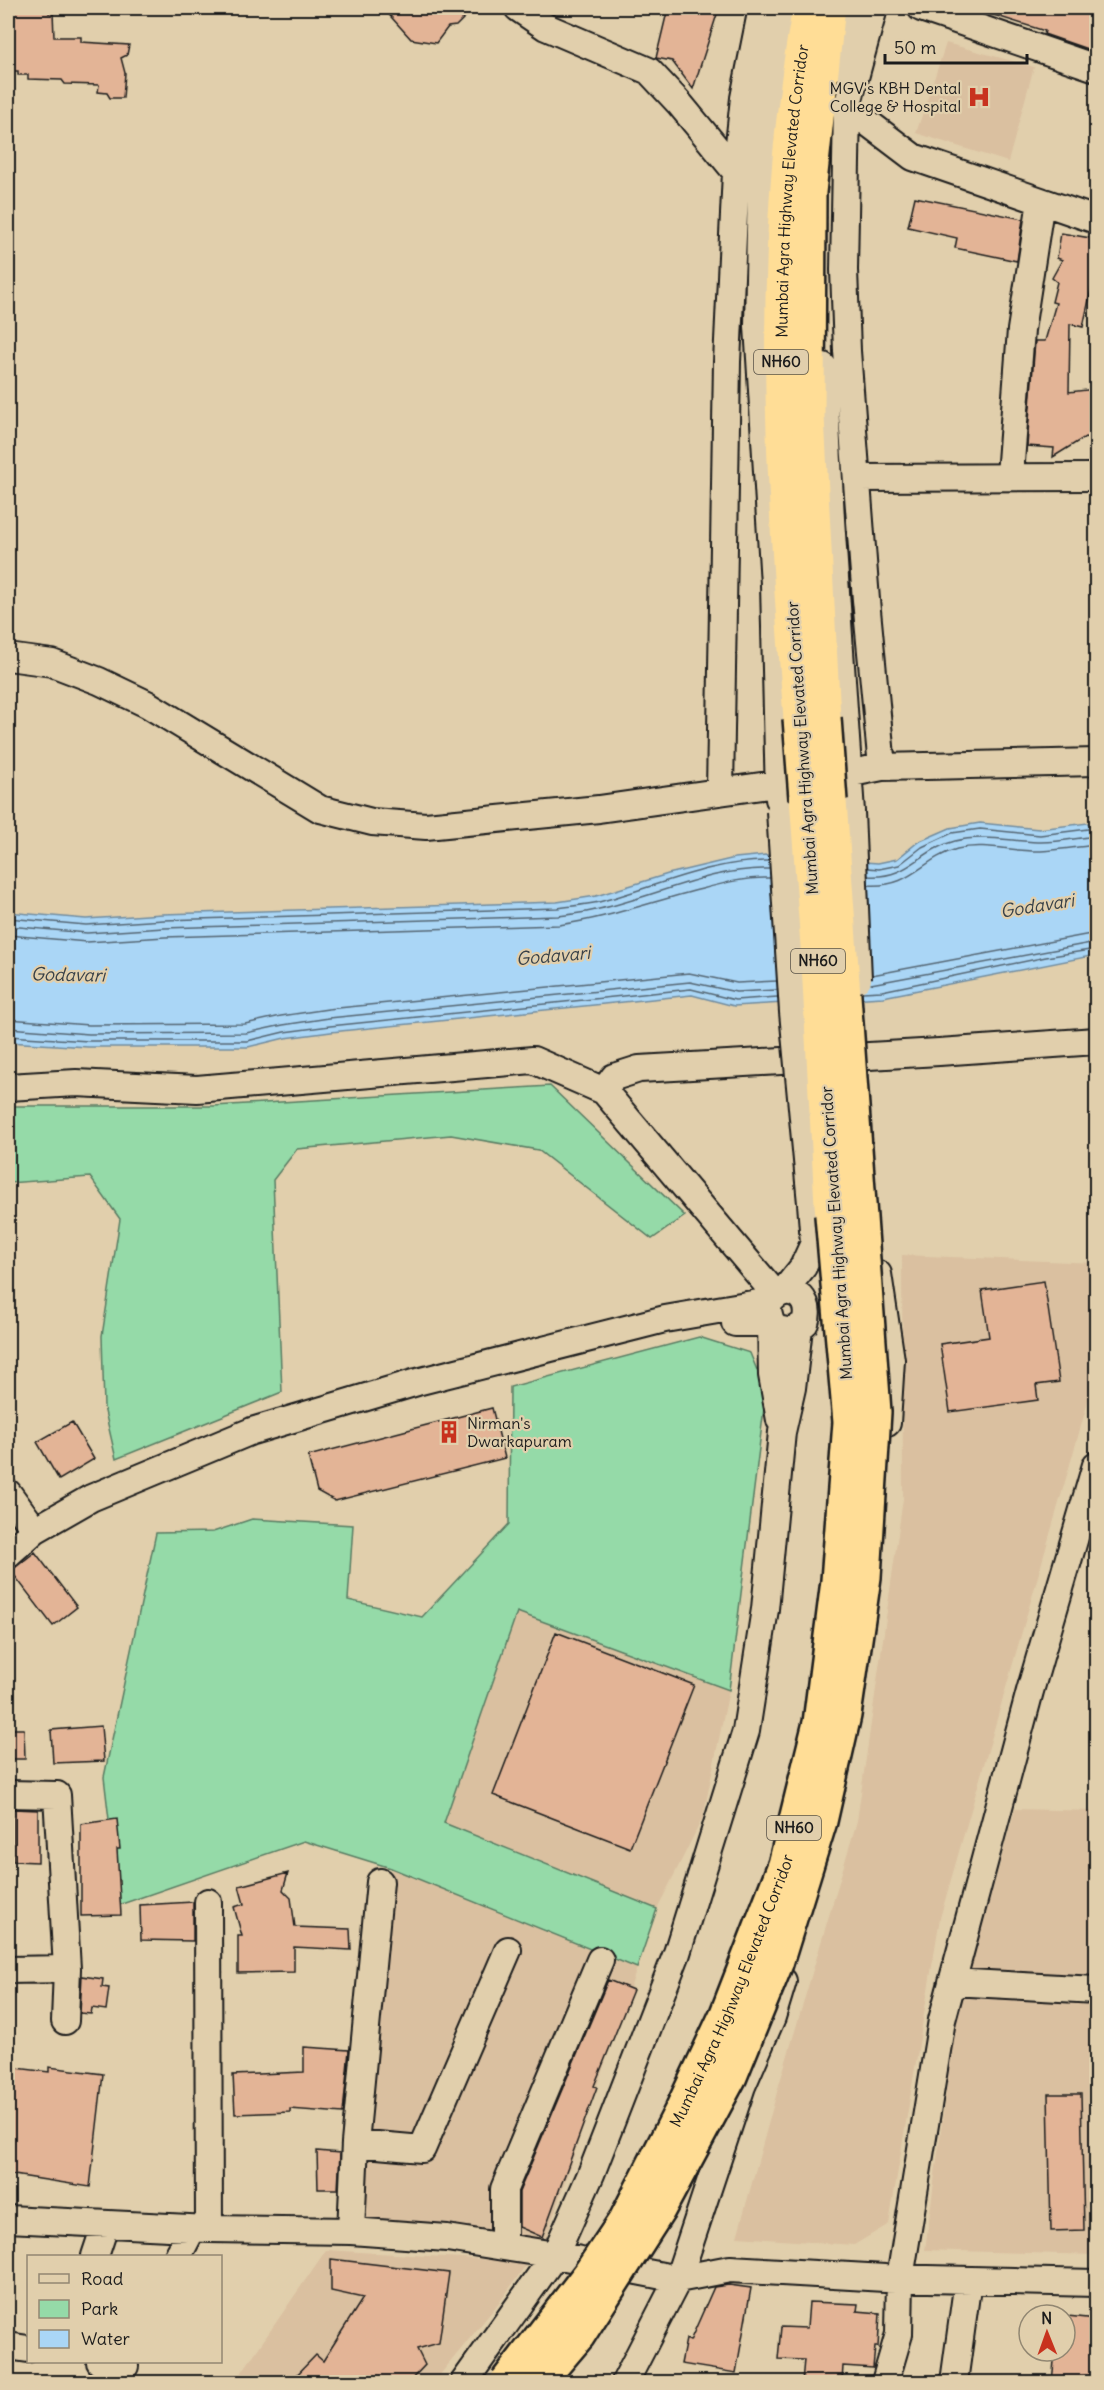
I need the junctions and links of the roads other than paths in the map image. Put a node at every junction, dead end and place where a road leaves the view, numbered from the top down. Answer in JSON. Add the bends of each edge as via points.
{"nodes":[{"id":1,"x":518,"y":8,"type":"edge"},
{"id":2,"x":762,"y":8,"type":"edge"},
{"id":3,"x":787,"y":8,"type":"edge"},
{"id":4,"x":809,"y":8,"type":"edge"},
{"id":5,"x":829,"y":8,"type":"edge"},
{"id":6,"x":847,"y":8,"type":"edge"},
{"id":7,"x":874,"y":8,"type":"edge"},
{"id":8,"x":921,"y":8,"type":"edge"},
{"id":9,"x":1096,"y":68,"type":"edge"},
{"id":10,"x":847,"y":106,"type":"junction"},
{"id":11,"x":736,"y":172,"type":"junction"},
{"id":12,"x":1041,"y":201,"type":"junction"},
{"id":13,"x":1096,"y":220,"type":"edge"},
{"id":14,"x":1010,"y":476,"type":"junction"},
{"id":15,"x":1096,"y":477,"type":"edge"},
{"id":16,"x":857,"y":478,"type":"junction"},
{"id":17,"x":8,"y":657,"type":"edge"},
{"id":18,"x":1096,"y":762,"type":"edge"},
{"id":19,"x":882,"y":767,"type":"junction"},
{"id":20,"x":847,"y":774,"type":"junction"},
{"id":21,"x":779,"y":783,"type":"junction"},
{"id":22,"x":720,"y":792,"type":"junction"},
{"id":23,"x":1096,"y":1041,"type":"edge"},
{"id":24,"x":8,"y":1087,"type":"edge"},
{"id":25,"x":604,"y":1091,"type":"junction"},
{"id":26,"x":775,"y":1303,"type":"junction"},
{"id":27,"x":701,"y":1312,"type":"junction"},
{"id":28,"x":735,"y":1323,"type":"junction"},
{"id":29,"x":800,"y":1328,"type":"junction"},
{"id":30,"x":772,"y":1375,"type":"junction"},
{"id":31,"x":782,"y":1432,"type":"junction"},
{"id":32,"x":1096,"y":1465,"type":"edge"},
{"id":33,"x":8,"y":1493,"type":"edge"},
{"id":34,"x":34,"y":1530,"type":"junction"},
{"id":35,"x":1087,"y":1533,"type":"edge"},
{"id":36,"x":8,"y":1554,"type":"edge"},
{"id":37,"x":8,"y":1794,"type":"edge"},
{"id":38,"x":380,"y":1882,"type":"dead end"},
{"id":39,"x":208,"y":1902,"type":"dead end"},
{"id":40,"x":508,"y":1950,"type":"dead end"},
{"id":41,"x":600,"y":1960,"type":"dead end"},
{"id":42,"x":67,"y":1969,"type":"junction"},
{"id":43,"x":8,"y":1970,"type":"edge"},
{"id":44,"x":952,"y":1982,"type":"junction"},
{"id":45,"x":1096,"y":1990,"type":"edge"},
{"id":46,"x":65,"y":2021,"type":"dead end"},
{"id":47,"x":355,"y":2143,"type":"junction"},
{"id":48,"x":8,"y":2219,"type":"edge"},
{"id":49,"x":105,"y":2226,"type":"junction"},
{"id":50,"x":201,"y":2229,"type":"junction"},
{"id":51,"x":351,"y":2231,"type":"junction"},
{"id":52,"x":504,"y":2246,"type":"junction"},
{"id":53,"x":95,"y":2255,"type":"edge"},
{"id":54,"x":179,"y":2255,"type":"edge"},
{"id":55,"x":555,"y":2255,"type":"junction"},
{"id":56,"x":900,"y":2278,"type":"junction"},
{"id":57,"x":678,"y":2279,"type":"junction"},
{"id":58,"x":968,"y":2280,"type":"junction"},
{"id":59,"x":1096,"y":2283,"type":"edge"},
{"id":60,"x":8,"y":2346,"type":"edge"},
{"id":61,"x":27,"y":2349,"type":"edge"},
{"id":62,"x":464,"y":2382,"type":"edge"},
{"id":63,"x":507,"y":2382,"type":"edge"},
{"id":64,"x":538,"y":2382,"type":"edge"},
{"id":65,"x":625,"y":2382,"type":"edge"},
{"id":66,"x":885,"y":2382,"type":"edge"},
{"id":67,"x":954,"y":2382,"type":"edge"}],
"edges":[{"from":1,"to":11,"type":"street","via":[[546,27],[649,71]]},
{"from":2,"to":11,"type":"street","via":[[744,98]]},
{"from":3,"to":21,"type":"street","via":[[762,136],[758,326],[774,584]]},
{"from":4,"to":63,"type":"highway","name":"Mumbai Agra Highway Elevated Corridor","number":"NH60","bridge":true,"via":[[788,159],[781,409],[831,1204],[850,1422],[832,1629],[820,1723],[785,1865],[727,2014],[626,2220]]},
{"from":5,"to":64,"type":"highway","name":"Mumbai Agra Highway Elevated Corridor","number":"NH60","bridge":true,"via":[[809,192],[808,417],[825,730],[874,1412],[864,1577],[844,1715],[820,1821],[776,1963],[730,2076],[658,2210],[578,2335]]},
{"from":6,"to":20,"type":"street","via":[[820,199],[821,327]]},
{"from":7,"to":10,"type":"street"},
{"from":8,"to":9,"type":"street"},
{"from":10,"to":12,"type":"street","via":[[913,157]]},
{"from":10,"to":16,"type":"street","via":[[844,270]]},
{"from":11,"to":22,"type":"street","via":[[727,362]]},
{"from":12,"to":13,"type":"street"},
{"from":12,"to":14,"type":"street","via":[[1021,330]]},
{"from":14,"to":15,"type":"street"},
{"from":14,"to":16,"type":"street"},
{"from":16,"to":19,"type":"street"},
{"from":17,"to":22,"type":"street","via":[[52,663],[99,681],[147,704],[320,809],[372,822],[426,826]]},
{"from":18,"to":19,"type":"street"},
{"from":19,"to":20,"type":"street"},
{"from":20,"to":21,"type":"street"},
{"from":20,"to":57,"type":"street","bridge":true,"via":[[869,1209],[891,1360],[880,1536],[861,1693],[834,1819],[772,2017],[742,2086]]},
{"from":21,"to":22,"type":"street"},
{"from":21,"to":26,"type":"street","bridge":true,"via":[[793,1012],[814,1243],[803,1267]]},
{"from":23,"to":25,"type":"street","via":[[639,1069],[614,1077]]},
{"from":24,"to":25,"type":"street","via":[[76,1083],[197,1089],[533,1060]]},
{"from":25,"to":26,"type":"street"},
{"from":26,"to":27,"type":"street"},
{"from":26,"to":28,"type":"street"},
{"from":26,"to":29,"type":"street","via":[[777,1329],[784,1332]]},
{"from":26,"to":29,"type":"street","via":[[791,1292],[804,1300],[808,1315]]},
{"from":26,"to":30,"type":"street"},
{"from":27,"to":28,"type":"street","via":[[724,1316]]},
{"from":27,"to":34,"type":"street","via":[[417,1382],[252,1431],[91,1498]]},
{"from":28,"to":30,"type":"street","via":[[759,1347]]},
{"from":29,"to":31,"type":"street"},
{"from":30,"to":31,"type":"street"},
{"from":31,"to":55,"type":"street","via":[[765,1609],[746,1731],[677,1953],[591,2174]]},
{"from":32,"to":35,"type":"street"},
{"from":33,"to":34,"type":"street"},
{"from":34,"to":36,"type":"street"},
{"from":35,"to":44,"type":"street","via":[[1030,1691]]},
{"from":37,"to":42,"type":"street","via":[[57,1795]]},
{"from":38,"to":47,"type":"street"},
{"from":39,"to":50,"type":"street"},
{"from":40,"to":47,"type":"street","via":[[422,2149]]},
{"from":41,"to":52,"type":"street","via":[[504,2189]]},
{"from":42,"to":43,"type":"street"},
{"from":42,"to":46,"type":"street"},
{"from":44,"to":45,"type":"street"},
{"from":44,"to":56,"type":"street","via":[[942,2020]]},
{"from":47,"to":51,"type":"street"},
{"from":48,"to":49,"type":"street"},
{"from":49,"to":50,"type":"street"},
{"from":49,"to":53,"type":"street"},
{"from":50,"to":51,"type":"street"},
{"from":50,"to":54,"type":"street"},
{"from":51,"to":52,"type":"street"},
{"from":52,"to":55,"type":"street"},
{"from":55,"to":57,"type":"street"},
{"from":55,"to":62,"type":"street"},
{"from":56,"to":57,"type":"street","via":[[730,2269]]},
{"from":56,"to":58,"type":"street"},
{"from":56,"to":66,"type":"street","via":[[898,2334]]},
{"from":57,"to":65,"type":"street"},
{"from":58,"to":59,"type":"street"},
{"from":58,"to":67,"type":"street"},
{"from":60,"to":61,"type":"street"}]}
